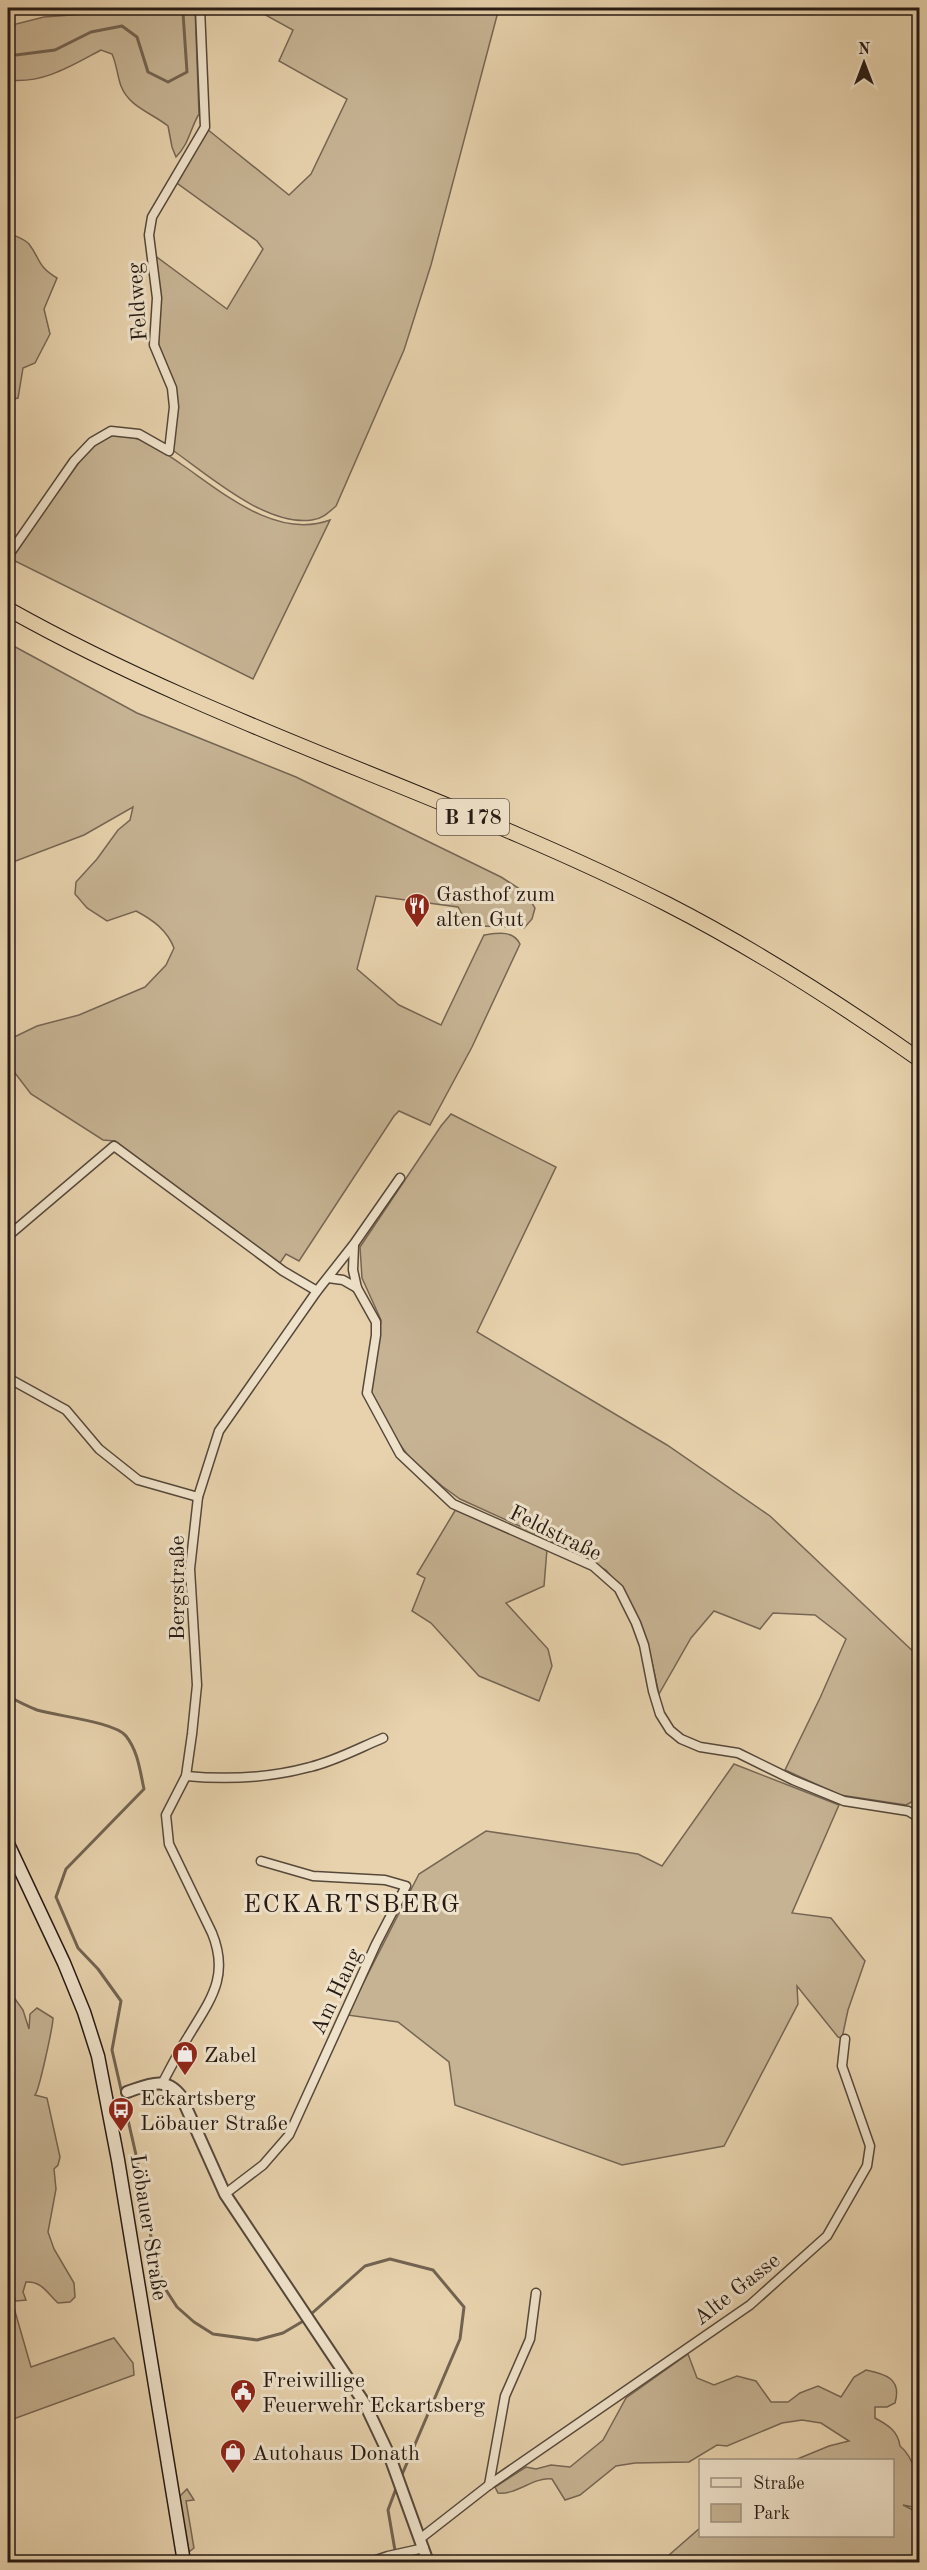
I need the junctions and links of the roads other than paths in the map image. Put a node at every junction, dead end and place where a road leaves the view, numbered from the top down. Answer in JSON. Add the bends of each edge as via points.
{"nodes":[{"id":1,"x":200,"y":8,"type":"edge"},
{"id":2,"x":8,"y":556,"type":"edge"},
{"id":3,"x":8,"y":609,"type":"edge"},
{"id":4,"x":920,"y":1060,"type":"edge"},
{"id":5,"x":400,"y":1178,"type":"dead end"},
{"id":6,"x":8,"y":1236,"type":"edge"},
{"id":7,"x":354,"y":1244,"type":"junction"},
{"id":8,"x":327,"y":1278,"type":"junction"},
{"id":9,"x":357,"y":1288,"type":"junction"},
{"id":10,"x":317,"y":1291,"type":"junction"},
{"id":11,"x":8,"y":1378,"type":"edge"},
{"id":12,"x":198,"y":1497,"type":"junction"},
{"id":13,"x":383,"y":1738,"type":"dead end"},
{"id":14,"x":186,"y":1776,"type":"junction"},
{"id":15,"x":920,"y":1818,"type":"edge"},
{"id":16,"x":8,"y":1844,"type":"edge"},
{"id":17,"x":261,"y":1861,"type":"dead end"},
{"id":18,"x":845,"y":2039,"type":"dead end"},
{"id":19,"x":163,"y":2082,"type":"junction"},
{"id":20,"x":127,"y":2092,"type":"dead end"},
{"id":21,"x":225,"y":2194,"type":"junction"},
{"id":22,"x":536,"y":2293,"type":"dead end"},
{"id":23,"x":489,"y":2485,"type":"junction"},
{"id":24,"x":422,"y":2543,"type":"junction"},
{"id":25,"x":184,"y":2562,"type":"edge"},
{"id":26,"x":370,"y":2562,"type":"edge"},
{"id":27,"x":428,"y":2562,"type":"edge"}],
"edges":[{"from":1,"to":2,"type":"street","name":"Feldweg","via":[[205,127],[152,217],[149,235],[157,298],[154,345],[172,388],[174,407],[169,451],[140,434],[111,431],[92,442],[74,460]]},
{"from":3,"to":4,"type":"highway","number":"B 178","via":[[167,688],[524,838],[666,904],[765,958]]},
{"from":5,"to":7,"type":"street","name":"Bergstraße"},
{"from":6,"to":10,"type":"street","via":[[114,1146],[283,1271]]},
{"from":7,"to":8,"type":"street","name":"Bergstraße"},
{"from":7,"to":9,"type":"street","name":"Feldstraße"},
{"from":8,"to":9,"type":"street","via":[[343,1280]]},
{"from":8,"to":10,"type":"street","name":"Bergstraße"},
{"from":9,"to":15,"type":"street","name":"Feldstraße","via":[[375,1322],[367,1393],[400,1454],[453,1504],[593,1566],[619,1589],[644,1645],[660,1714],[670,1730],[700,1747],[738,1753],[836,1798],[908,1811]]},
{"from":10,"to":12,"type":"street","name":"Bergstraße","via":[[219,1431]]},
{"from":11,"to":12,"type":"street","via":[[66,1410],[99,1449],[138,1480]]},
{"from":12,"to":14,"type":"street","name":"Bergstraße","via":[[190,1569],[197,1685]]},
{"from":13,"to":14,"type":"street","via":[[312,1767],[222,1780]]},
{"from":14,"to":19,"type":"street","name":"Bergstraße","via":[[166,1815],[169,1844],[219,1948],[219,1979],[215,1993]]},
{"from":16,"to":25,"type":"main road","name":"Löbauer Straße","via":[[84,2012],[111,2097]]},
{"from":17,"to":21,"type":"street","name":"Am Hang","via":[[313,1876],[385,1880],[406,1886],[289,2135],[263,2165]]},
{"from":18,"to":23,"type":"street","name":"Alte Gasse","via":[[842,2066],[870,2146],[867,2166],[827,2236],[750,2305]]},
{"from":19,"to":20,"type":"street"},
{"from":19,"to":21,"type":"street","via":[[181,2096]]},
{"from":21,"to":24,"type":"street","via":[[356,2388],[396,2472]]},
{"from":22,"to":23,"type":"street","via":[[530,2339],[505,2396]]},
{"from":23,"to":24,"type":"street","name":"Alte Gasse"},
{"from":24,"to":26,"type":"street","name":"Alte Gasse"},
{"from":24,"to":27,"type":"street"}]}
